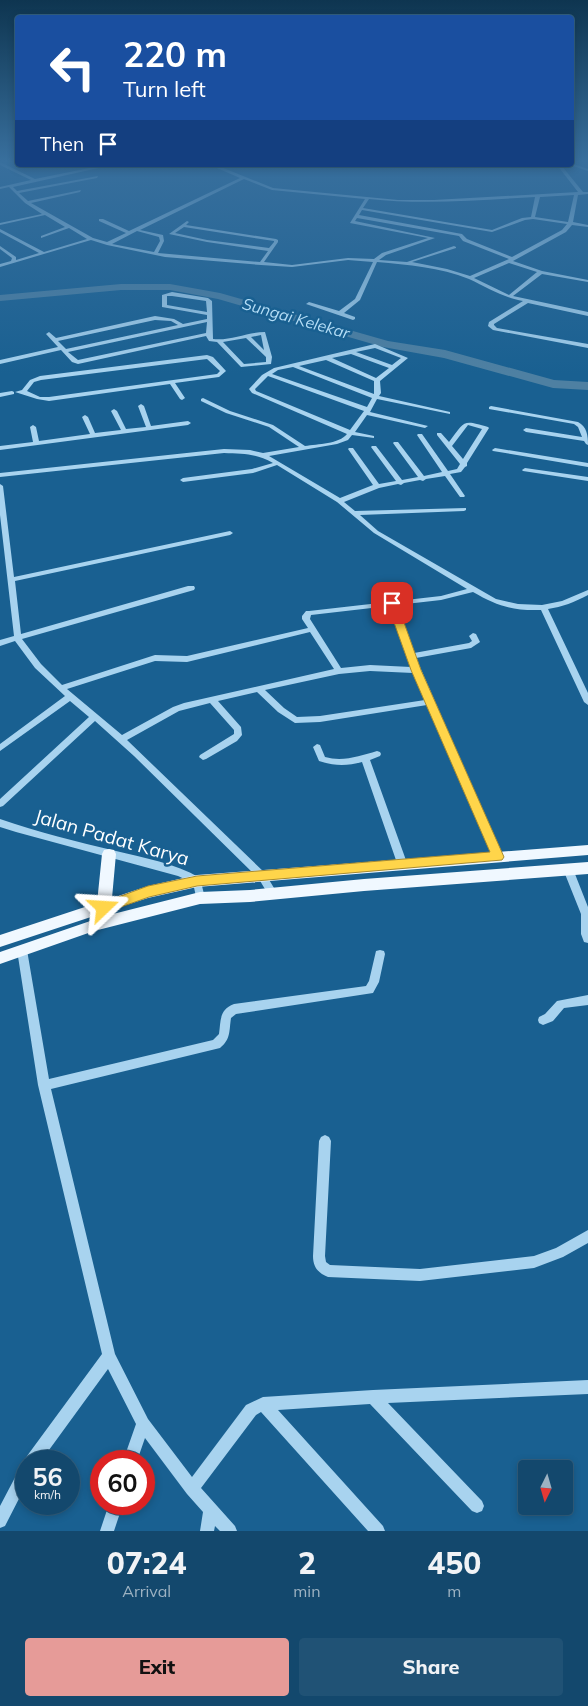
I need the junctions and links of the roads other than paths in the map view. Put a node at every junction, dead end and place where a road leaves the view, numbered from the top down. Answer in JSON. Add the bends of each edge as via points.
{"nodes":[{"id":1,"x":0,"y":230,"type":"edge"},
{"id":2,"x":59,"y":230,"type":"edge"},
{"id":3,"x":75,"y":230,"type":"edge"},
{"id":4,"x":124,"y":230,"type":"edge"},
{"id":5,"x":136,"y":230,"type":"edge"},
{"id":6,"x":139,"y":230,"type":"edge"},
{"id":7,"x":176,"y":230,"type":"edge"},
{"id":8,"x":208,"y":230,"type":"edge"},
{"id":9,"x":393,"y":230,"type":"edge"},
{"id":10,"x":435,"y":230,"type":"edge"},
{"id":11,"x":489,"y":230,"type":"edge"},
{"id":12,"x":564,"y":230,"type":"edge"},
{"id":13,"x":492,"y":231,"type":"joint"},
{"id":14,"x":129,"y":233,"type":"junction"},
{"id":15,"x":484,"y":234,"type":"dead end"},
{"id":16,"x":42,"y":237,"type":"dead end"},
{"id":17,"x":91,"y":239,"type":"junction"},
{"id":18,"x":107,"y":244,"type":"junction"},
{"id":19,"x":0,"y":247,"type":"edge"},
{"id":20,"x":454,"y":248,"type":"dead end"},
{"id":21,"x":271,"y":250,"type":"junction"},
{"id":22,"x":43,"y":253,"type":"junction"},
{"id":23,"x":155,"y":254,"type":"junction"},
{"id":24,"x":376,"y":260,"type":"junction"},
{"id":25,"x":510,"y":260,"type":"junction"},
{"id":26,"x":13,"y":263,"type":"junction"},
{"id":27,"x":407,"y":263,"type":"junction"},
{"id":28,"x":261,"y":264,"type":"junction"},
{"id":29,"x":0,"y":266,"type":"edge"},
{"id":30,"x":541,"y":272,"type":"junction"},
{"id":31,"x":470,"y":278,"type":"junction"},
{"id":32,"x":588,"y":281,"type":"edge"},
{"id":33,"x":509,"y":297,"type":"junction"},
{"id":34,"x":527,"y":301,"type":"junction"},
{"id":35,"x":309,"y":304,"type":"dead end"},
{"id":36,"x":181,"y":309,"type":"junction"},
{"id":37,"x":340,"y":313,"type":"junction"},
{"id":38,"x":588,"y":314,"type":"edge"},
{"id":39,"x":210,"y":317,"type":"junction"},
{"id":40,"x":166,"y":318,"type":"junction"},
{"id":41,"x":353,"y":318,"type":"dead end"},
{"id":42,"x":120,"y":326,"type":"junction"},
{"id":43,"x":182,"y":326,"type":"junction"},
{"id":44,"x":49,"y":334,"type":"dead end"},
{"id":45,"x":210,"y":334,"type":"junction"},
{"id":46,"x":246,"y":335,"type":"junction"},
{"id":47,"x":130,"y":337,"type":"junction"},
{"id":48,"x":54,"y":340,"type":"junction"},
{"id":49,"x":219,"y":341,"type":"junction"},
{"id":50,"x":588,"y":346,"type":"edge"},
{"id":51,"x":63,"y":350,"type":"junction"},
{"id":52,"x":137,"y":350,"type":"junction"},
{"id":53,"x":353,"y":353,"type":"junction"},
{"id":54,"x":269,"y":357,"type":"junction"},
{"id":55,"x":327,"y":358,"type":"junction"},
{"id":56,"x":0,"y":362,"type":"edge"},
{"id":57,"x":295,"y":366,"type":"junction"},
{"id":58,"x":392,"y":367,"type":"junction"},
{"id":59,"x":268,"y":374,"type":"junction"},
{"id":60,"x":377,"y":380,"type":"junction"},
{"id":61,"x":172,"y":382,"type":"junction"},
{"id":62,"x":18,"y":392,"type":"junction"},
{"id":63,"x":0,"y":395,"type":"edge"},
{"id":64,"x":376,"y":396,"type":"junction"},
{"id":65,"x":182,"y":398,"type":"dead end"},
{"id":66,"x":203,"y":400,"type":"dead end"},
{"id":67,"x":141,"y":406,"type":"dead end"},
{"id":68,"x":491,"y":408,"type":"dead end"},
{"id":69,"x":114,"y":411,"type":"dead end"},
{"id":70,"x":367,"y":412,"type":"junction"},
{"id":71,"x":448,"y":413,"type":"dead end"},
{"id":72,"x":85,"y":417,"type":"dead end"},
{"id":73,"x":188,"y":423,"type":"dead end"},
{"id":74,"x":424,"y":426,"type":"dead end"},
{"id":75,"x":34,"y":427,"type":"dead end"},
{"id":76,"x":149,"y":428,"type":"junction"},
{"id":77,"x":526,"y":430,"type":"dead end"},
{"id":78,"x":124,"y":431,"type":"junction"},
{"id":79,"x":351,"y":433,"type":"junction"},
{"id":80,"x":439,"y":434,"type":"dead end"},
{"id":81,"x":93,"y":435,"type":"junction"},
{"id":82,"x":420,"y":435,"type":"dead end"},
{"id":83,"x":372,"y":437,"type":"dead end"},
{"id":84,"x":587,"y":441,"type":"edge"},
{"id":85,"x":36,"y":443,"type":"junction"},
{"id":86,"x":396,"y":443,"type":"dead end"},
{"id":87,"x":449,"y":446,"type":"junction"},
{"id":88,"x":374,"y":447,"type":"dead end"},
{"id":89,"x":0,"y":448,"type":"edge"},
{"id":90,"x":304,"y":448,"type":"junction"},
{"id":91,"x":351,"y":450,"type":"dead end"},
{"id":92,"x":495,"y":450,"type":"dead end"},
{"id":93,"x":263,"y":455,"type":"junction"},
{"id":94,"x":278,"y":463,"type":"junction"},
{"id":95,"x":465,"y":465,"type":"junction"},
{"id":96,"x":588,"y":465,"type":"edge"},
{"id":97,"x":525,"y":470,"type":"dead end"},
{"id":98,"x":0,"y":475,"type":"edge"},
{"id":99,"x":446,"y":475,"type":"junction"},
{"id":100,"x":423,"y":479,"type":"junction"},
{"id":101,"x":588,"y":479,"type":"edge"},
{"id":102,"x":183,"y":480,"type":"dead end"},
{"id":103,"x":401,"y":483,"type":"junction"},
{"id":104,"x":0,"y":486,"type":"edge"},
{"id":105,"x":377,"y":486,"type":"junction"},
{"id":106,"x":462,"y":496,"type":"dead end"},
{"id":107,"x":1,"y":501,"type":"edge"},
{"id":108,"x":339,"y":501,"type":"junction"},
{"id":109,"x":464,"y":509,"type":"dead end"},
{"id":110,"x":355,"y":513,"type":"junction"},
{"id":111,"x":230,"y":533,"type":"dead end"},
{"id":112,"x":11,"y":580,"type":"junction"},
{"id":113,"x":191,"y":588,"type":"dead end"},
{"id":114,"x":472,"y":590,"type":"junction"},
{"id":115,"x":588,"y":592,"type":"edge"},
{"id":116,"x":392,"y":603,"type":"junction"},
{"id":117,"x":544,"y":608,"type":"junction"},
{"id":118,"x":312,"y":629,"type":"junction"},
{"id":119,"x":473,"y":636,"type":"dead end"},
{"id":120,"x":18,"y":639,"type":"junction"},
{"id":121,"x":0,"y":643,"type":"edge"},
{"id":122,"x":411,"y":656,"type":"junction"},
{"id":123,"x":416,"y":670,"type":"junction"},
{"id":124,"x":339,"y":671,"type":"junction"},
{"id":125,"x":62,"y":688,"type":"junction"},
{"id":126,"x":259,"y":689,"type":"junction"},
{"id":127,"x":71,"y":696,"type":"junction"},
{"id":128,"x":212,"y":699,"type":"junction"},
{"id":129,"x":430,"y":702,"type":"junction"},
{"id":130,"x":588,"y":702,"type":"edge"},
{"id":131,"x":95,"y":716,"type":"junction"},
{"id":132,"x":121,"y":739,"type":"junction"},
{"id":133,"x":317,"y":747,"type":"dead end"},
{"id":134,"x":0,"y":748,"type":"edge"},
{"id":135,"x":377,"y":754,"type":"dead end"},
{"id":136,"x":203,"y":757,"type":"dead end"},
{"id":137,"x":365,"y":759,"type":"junction"},
{"id":138,"x":0,"y":804,"type":"edge"},
{"id":139,"x":0,"y":823,"type":"edge"},
{"id":140,"x":588,"y":850,"type":"edge"},
{"id":141,"x":109,"y":854,"type":"junction"},
{"id":142,"x":498,"y":857,"type":"junction"},
{"id":143,"x":402,"y":864,"type":"junction"},
{"id":144,"x":386,"y":865,"type":"junction"},
{"id":145,"x":588,"y":868,"type":"edge"},
{"id":146,"x":568,"y":869,"type":"junction"},
{"id":147,"x":262,"y":876,"type":"junction"},
{"id":148,"x":197,"y":881,"type":"junction"},
{"id":149,"x":389,"y":883,"type":"junction"},
{"id":150,"x":272,"y":894,"type":"junction"},
{"id":151,"x":200,"y":898,"type":"junction"},
{"id":152,"x":104,"y":908,"type":"junction"},
{"id":153,"x":102,"y":923,"type":"junction"},
{"id":154,"x":588,"y":939,"type":"edge"},
{"id":155,"x":0,"y":941,"type":"edge"},
{"id":156,"x":22,"y":950,"type":"junction"},
{"id":157,"x":380,"y":954,"type":"dead end"},
{"id":158,"x":0,"y":958,"type":"edge"},
{"id":159,"x":588,"y":1000,"type":"edge"},
{"id":160,"x":543,"y":1020,"type":"dead end"},
{"id":161,"x":44,"y":1084,"type":"junction"},
{"id":162,"x":325,"y":1141,"type":"dead end"},
{"id":163,"x":588,"y":1236,"type":"edge"},
{"id":164,"x":109,"y":1356,"type":"junction"},
{"id":165,"x":588,"y":1387,"type":"edge"},
{"id":166,"x":373,"y":1397,"type":"junction"},
{"id":167,"x":263,"y":1404,"type":"junction"},
{"id":168,"x":143,"y":1424,"type":"junction"},
{"id":169,"x":40,"y":1450,"type":"edge"},
{"id":170,"x":134,"y":1450,"type":"edge"},
{"id":171,"x":192,"y":1489,"type":"junction"},
{"id":172,"x":15,"y":1492,"type":"edge"},
{"id":173,"x":477,"y":1506,"type":"dead end"},
{"id":174,"x":211,"y":1510,"type":"junction"},
{"id":175,"x":112,"y":1515,"type":"edge"},
{"id":176,"x":0,"y":1521,"type":"edge"},
{"id":177,"x":107,"y":1531,"type":"edge"},
{"id":178,"x":207,"y":1531,"type":"edge"},
{"id":179,"x":230,"y":1531,"type":"edge"},
{"id":180,"x":378,"y":1531,"type":"edge"}],
"edges":[{"from":1,"to":22,"type":"street"},
{"from":2,"to":16,"type":"street"},
{"from":3,"to":17,"type":"street"},
{"from":4,"to":14,"type":"street"},
{"from":5,"to":14,"type":"street"},
{"from":6,"to":23,"type":"street","via":[[161,236],[162,241]]},
{"from":7,"to":21,"type":"street","via":[[171,234]]},
{"from":8,"to":21,"type":"street","via":[[275,239],[277,241]]},
{"from":9,"to":24,"type":"street","via":[[433,238],[384,254]]},
{"from":10,"to":25,"type":"street","via":[[460,235]]},
{"from":11,"to":13,"type":"street"},
{"from":12,"to":25,"type":"street"},
{"from":13,"to":15,"type":"street"},
{"from":14,"to":18,"type":"street"},
{"from":17,"to":18,"type":"street"},
{"from":17,"to":22,"type":"street"},
{"from":18,"to":23,"type":"street"},
{"from":19,"to":26,"type":"street","via":[[14,258]]},
{"from":20,"to":27,"type":"street"},
{"from":21,"to":28,"type":"street"},
{"from":22,"to":26,"type":"street"},
{"from":23,"to":28,"type":"street"},
{"from":24,"to":27,"type":"street"},
{"from":24,"to":28,"type":"street","via":[[348,259],[302,266]]},
{"from":24,"to":37,"type":"street","via":[[357,300]]},
{"from":25,"to":30,"type":"street"},
{"from":25,"to":31,"type":"street"},
{"from":26,"to":29,"type":"street"},
{"from":27,"to":31,"type":"street"},
{"from":30,"to":32,"type":"street"},
{"from":30,"to":33,"type":"street"},
{"from":31,"to":33,"type":"street"},
{"from":33,"to":34,"type":"street"},
{"from":34,"to":38,"type":"street"},
{"from":34,"to":50,"type":"street","via":[[498,317],[491,326]]},
{"from":35,"to":37,"type":"street"},
{"from":36,"to":39,"type":"street"},
{"from":36,"to":39,"type":"street","via":[[164,306],[165,295],[208,300]]},
{"from":36,"to":40,"type":"street"},
{"from":37,"to":41,"type":"street"},
{"from":39,"to":43,"type":"street"},
{"from":39,"to":45,"type":"street"},
{"from":40,"to":42,"type":"street"},
{"from":40,"to":43,"type":"street"},
{"from":42,"to":47,"type":"street"},
{"from":42,"to":48,"type":"street"},
{"from":43,"to":47,"type":"street"},
{"from":44,"to":48,"type":"street"},
{"from":45,"to":49,"type":"street","via":[[211,340]]},
{"from":45,"to":52,"type":"street"},
{"from":46,"to":49,"type":"street"},
{"from":46,"to":54,"type":"street"},
{"from":46,"to":54,"type":"street","via":[[264,335]]},
{"from":47,"to":51,"type":"street"},
{"from":47,"to":52,"type":"street"},
{"from":48,"to":51,"type":"street"},
{"from":49,"to":54,"type":"street","via":[[243,366],[270,363]]},
{"from":51,"to":52,"type":"street","via":[[78,362]]},
{"from":51,"to":56,"type":"street"},
{"from":53,"to":55,"type":"street"},
{"from":53,"to":58,"type":"street"},
{"from":53,"to":58,"type":"street","via":[[375,346],[404,356]]},
{"from":55,"to":57,"type":"street"},
{"from":55,"to":60,"type":"street"},
{"from":57,"to":59,"type":"street"},
{"from":57,"to":64,"type":"street"},
{"from":58,"to":60,"type":"street"},
{"from":59,"to":70,"type":"street"},
{"from":59,"to":79,"type":"street","via":[[252,391]]},
{"from":60,"to":64,"type":"street"},
{"from":61,"to":62,"type":"street","via":[[44,399]]},
{"from":61,"to":62,"type":"street","via":[[219,375],[223,371],[207,357],[40,378]]},
{"from":61,"to":65,"type":"street"},
{"from":62,"to":63,"type":"street"},
{"from":64,"to":70,"type":"street"},
{"from":64,"to":71,"type":"street"},
{"from":66,"to":90,"type":"street","via":[[271,426]]},
{"from":67,"to":76,"type":"street"},
{"from":68,"to":84,"type":"street","via":[[576,423],[581,426]]},
{"from":69,"to":78,"type":"street"},
{"from":70,"to":74,"type":"street"},
{"from":70,"to":79,"type":"street"},
{"from":72,"to":81,"type":"street"},
{"from":73,"to":76,"type":"street"},
{"from":75,"to":85,"type":"street"},
{"from":76,"to":78,"type":"street"},
{"from":77,"to":84,"type":"street"},
{"from":78,"to":81,"type":"street"},
{"from":79,"to":83,"type":"street"},
{"from":79,"to":90,"type":"street","via":[[341,441]]},
{"from":80,"to":87,"type":"street"},
{"from":81,"to":85,"type":"street"},
{"from":82,"to":99,"type":"street"},
{"from":85,"to":89,"type":"street"},
{"from":86,"to":100,"type":"street"},
{"from":87,"to":95,"type":"street"},
{"from":87,"to":95,"type":"street","via":[[466,424],[486,428]]},
{"from":88,"to":103,"type":"street"},
{"from":90,"to":93,"type":"street"},
{"from":91,"to":105,"type":"street"},
{"from":92,"to":96,"type":"street"},
{"from":93,"to":94,"type":"street"},
{"from":93,"to":98,"type":"street","via":[[224,451]]},
{"from":94,"to":102,"type":"street","via":[[253,471]]},
{"from":94,"to":108,"type":"street"},
{"from":95,"to":99,"type":"street","via":[[459,471]]},
{"from":97,"to":101,"type":"street"},
{"from":99,"to":100,"type":"street"},
{"from":99,"to":106,"type":"street"},
{"from":100,"to":103,"type":"street"},
{"from":103,"to":105,"type":"street"},
{"from":104,"to":107,"type":"street"},
{"from":105,"to":108,"type":"street"},
{"from":107,"to":112,"type":"street"},
{"from":108,"to":110,"type":"street"},
{"from":109,"to":110,"type":"street"},
{"from":110,"to":114,"type":"street","via":[[376,532]]},
{"from":111,"to":112,"type":"street"},
{"from":112,"to":120,"type":"street"},
{"from":113,"to":120,"type":"street"},
{"from":114,"to":116,"type":"street","via":[[440,598]]},
{"from":114,"to":117,"type":"street","via":[[505,605]]},
{"from":115,"to":117,"type":"street","via":[[568,603]]},
{"from":116,"to":118,"type":"street","via":[[309,613],[306,619]]},
{"from":116,"to":122,"type":"street"},
{"from":117,"to":130,"type":"street"},
{"from":118,"to":124,"type":"street"},
{"from":118,"to":125,"type":"street","via":[[187,659],[155,658]]},
{"from":119,"to":122,"type":"street","via":[[476,642],[471,645]]},
{"from":120,"to":121,"type":"street"},
{"from":120,"to":125,"type":"street","via":[[31,660]]},
{"from":122,"to":123,"type":"street"},
{"from":123,"to":124,"type":"street","via":[[370,668]]},
{"from":123,"to":129,"type":"street"},
{"from":124,"to":126,"type":"street"},
{"from":125,"to":127,"type":"street"},
{"from":126,"to":128,"type":"street"},
{"from":126,"to":129,"type":"street","via":[[295,720]]},
{"from":127,"to":131,"type":"street"},
{"from":127,"to":134,"type":"street"},
{"from":128,"to":132,"type":"street","via":[[176,709]]},
{"from":128,"to":136,"type":"street","via":[[238,729],[238,734]]},
{"from":129,"to":142,"type":"street"},
{"from":131,"to":132,"type":"street"},
{"from":131,"to":138,"type":"street"},
{"from":132,"to":147,"type":"street"},
{"from":133,"to":137,"type":"street","via":[[322,759],[328,761]]},
{"from":135,"to":137,"type":"street"},
{"from":137,"to":143,"type":"street"},
{"from":139,"to":141,"type":"street","name":"Jalan Padat Karya"},
{"from":140,"to":142,"type":"main road"},
{"from":141,"to":148,"type":"street","name":"Jalan Padat Karya","via":[[163,867]]},
{"from":141,"to":152,"type":"main road"},
{"from":142,"to":143,"type":"main road"},
{"from":143,"to":144,"type":"main road"},
{"from":144,"to":147,"type":"main road"},
{"from":144,"to":149,"type":"main road"},
{"from":145,"to":146,"type":"main road"},
{"from":146,"to":149,"type":"main road"},
{"from":146,"to":154,"type":"street","via":[[586,914]]},
{"from":147,"to":148,"type":"main road"},
{"from":147,"to":150,"type":"street"},
{"from":148,"to":151,"type":"street","name":"Jalan Padat Karya"},
{"from":148,"to":152,"type":"main road","via":[[148,892]]},
{"from":149,"to":150,"type":"main road"},
{"from":150,"to":151,"type":"main road"},
{"from":151,"to":153,"type":"main road"},
{"from":152,"to":153,"type":"main road"},
{"from":152,"to":155,"type":"main road"},
{"from":153,"to":156,"type":"main road"},
{"from":156,"to":158,"type":"main road"},
{"from":156,"to":161,"type":"street"},
{"from":157,"to":161,"type":"street","via":[[369,990],[234,1009],[224,1018],[226,1035],[223,1041],[216,1044]]},
{"from":159,"to":160,"type":"street","via":[[561,1004]]},
{"from":161,"to":164,"type":"street"},
{"from":162,"to":163,"type":"street","via":[[318,1256],[323,1270],[420,1275],[534,1262],[559,1253]]},
{"from":164,"to":168,"type":"street"},
{"from":164,"to":169,"type":"street"},
{"from":165,"to":166,"type":"street"},
{"from":166,"to":167,"type":"street"},
{"from":166,"to":173,"type":"street"},
{"from":167,"to":171,"type":"street","via":[[251,1410]]},
{"from":167,"to":180,"type":"street"},
{"from":168,"to":170,"type":"street"},
{"from":168,"to":171,"type":"street"},
{"from":171,"to":174,"type":"street"},
{"from":172,"to":176,"type":"street"},
{"from":174,"to":178,"type":"street"},
{"from":174,"to":179,"type":"street"},
{"from":175,"to":177,"type":"street"}]}
